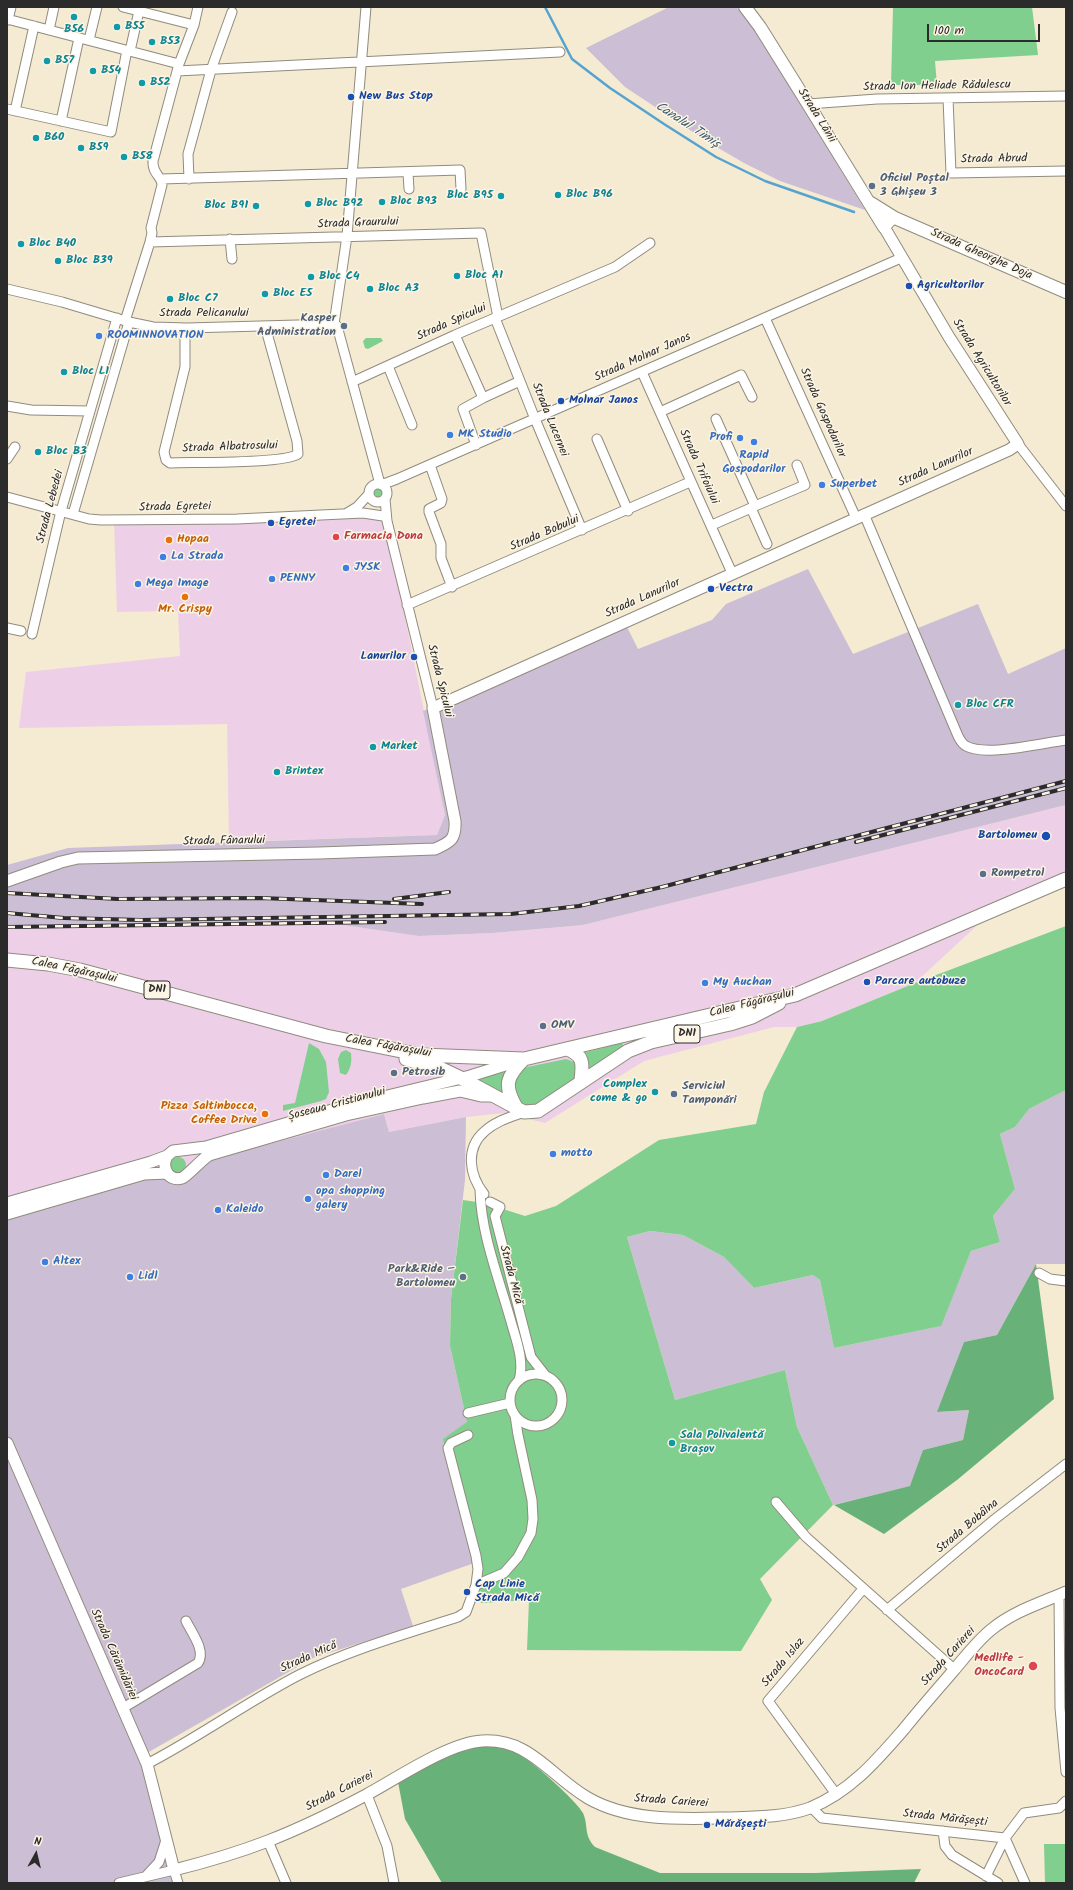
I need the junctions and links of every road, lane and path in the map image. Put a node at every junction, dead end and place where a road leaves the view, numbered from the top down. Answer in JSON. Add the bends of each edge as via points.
{"nodes":[{"id":1,"x":11,"y":7,"type":"edge"},
{"id":2,"x":54,"y":7,"type":"edge"},
{"id":3,"x":97,"y":7,"type":"edge"},
{"id":4,"x":123,"y":7,"type":"edge"},
{"id":5,"x":198,"y":7,"type":"edge"},
{"id":6,"x":366,"y":7,"type":"edge"},
{"id":7,"x":745,"y":7,"type":"edge"},
{"id":8,"x":139,"y":11,"type":"junction"},
{"id":9,"x":232,"y":12,"type":"dead end"},
{"id":10,"x":8,"y":20,"type":"edge"},
{"id":11,"x":194,"y":25,"type":"junction"},
{"id":12,"x":34,"y":26,"type":"junction"},
{"id":13,"x":49,"y":30,"type":"junction"},
{"id":14,"x":79,"y":38,"type":"junction"},
{"id":15,"x":89,"y":40,"type":"junction"},
{"id":16,"x":129,"y":50,"type":"junction"},
{"id":17,"x":560,"y":52,"type":"dead end"},
{"id":18,"x":361,"y":62,"type":"junction"},
{"id":19,"x":178,"y":67,"type":"junction"},
{"id":20,"x":211,"y":70,"type":"junction"},
{"id":21,"x":1066,"y":96,"type":"edge"},
{"id":22,"x":948,"y":98,"type":"junction"},
{"id":23,"x":808,"y":104,"type":"junction"},
{"id":24,"x":11,"y":110,"type":"edge"},
{"id":25,"x":61,"y":121,"type":"junction"},
{"id":26,"x":1066,"y":171,"type":"edge"},
{"id":27,"x":408,"y":172,"type":"junction"},
{"id":28,"x":352,"y":175,"type":"junction"},
{"id":29,"x":161,"y":179,"type":"junction"},
{"id":30,"x":189,"y":179,"type":"junction"},
{"id":31,"x":461,"y":188,"type":"dead end"},
{"id":32,"x":409,"y":190,"type":"dead end"},
{"id":33,"x":868,"y":201,"type":"junction"},
{"id":34,"x":895,"y":218,"type":"junction"},
{"id":35,"x":884,"y":227,"type":"junction"},
{"id":36,"x":346,"y":236,"type":"junction"},
{"id":37,"x":230,"y":239,"type":"junction"},
{"id":38,"x":150,"y":242,"type":"junction"},
{"id":39,"x":650,"y":243,"type":"dead end"},
{"id":40,"x":901,"y":258,"type":"junction"},
{"id":41,"x":232,"y":259,"type":"dead end"},
{"id":42,"x":7,"y":289,"type":"edge"},
{"id":43,"x":1066,"y":292,"type":"edge"},
{"id":44,"x":497,"y":317,"type":"junction"},
{"id":45,"x":766,"y":318,"type":"junction"},
{"id":46,"x":124,"y":320,"type":"junction"},
{"id":47,"x":334,"y":324,"type":"junction"},
{"id":48,"x":265,"y":326,"type":"junction"},
{"id":49,"x":185,"y":328,"type":"junction"},
{"id":50,"x":455,"y":335,"type":"junction"},
{"id":51,"x":388,"y":366,"type":"junction"},
{"id":52,"x":642,"y":372,"type":"junction"},
{"id":53,"x":520,"y":381,"type":"junction"},
{"id":54,"x":352,"y":382,"type":"junction"},
{"id":55,"x":752,"y":397,"type":"dead end"},
{"id":56,"x":483,"y":398,"type":"junction"},
{"id":57,"x":7,"y":406,"type":"edge"},
{"id":58,"x":90,"y":411,"type":"junction"},
{"id":59,"x":660,"y":412,"type":"junction"},
{"id":60,"x":535,"y":419,"type":"junction"},
{"id":61,"x":716,"y":419,"type":"dead end"},
{"id":62,"x":412,"y":425,"type":"dead end"},
{"id":63,"x":597,"y":439,"type":"dead end"},
{"id":64,"x":1018,"y":444,"type":"junction"},
{"id":65,"x":476,"y":445,"type":"junction"},
{"id":66,"x":15,"y":447,"type":"dead end"},
{"id":67,"x":7,"y":460,"type":"edge"},
{"id":68,"x":430,"y":465,"type":"junction"},
{"id":69,"x":797,"y":465,"type":"dead end"},
{"id":70,"x":394,"y":481,"type":"junction"},
{"id":71,"x":690,"y":482,"type":"junction"},
{"id":72,"x":376,"y":485,"type":"junction"},
{"id":73,"x":7,"y":497,"type":"edge"},
{"id":74,"x":381,"y":499,"type":"junction"},
{"id":75,"x":1066,"y":506,"type":"edge"},
{"id":76,"x":753,"y":507,"type":"junction"},
{"id":77,"x":61,"y":511,"type":"junction"},
{"id":78,"x":628,"y":511,"type":"junction"},
{"id":79,"x":363,"y":513,"type":"junction"},
{"id":80,"x":73,"y":514,"type":"junction"},
{"id":81,"x":346,"y":514,"type":"junction"},
{"id":82,"x":860,"y":516,"type":"junction"},
{"id":83,"x":385,"y":518,"type":"junction"},
{"id":84,"x":712,"y":525,"type":"junction"},
{"id":85,"x":582,"y":530,"type":"junction"},
{"id":86,"x":767,"y":544,"type":"dead end"},
{"id":87,"x":732,"y":573,"type":"junction"},
{"id":88,"x":452,"y":587,"type":"junction"},
{"id":89,"x":408,"y":605,"type":"junction"},
{"id":90,"x":7,"y":628,"type":"edge"},
{"id":91,"x":21,"y":631,"type":"dead end"},
{"id":92,"x":32,"y":634,"type":"dead end"},
{"id":93,"x":433,"y":708,"type":"junction"},
{"id":94,"x":1066,"y":740,"type":"edge"},
{"id":95,"x":445,"y":845,"type":"joint"},
{"id":96,"x":1066,"y":879,"type":"edge"},
{"id":97,"x":7,"y":880,"type":"edge"},
{"id":98,"x":7,"y":960,"type":"edge"},
{"id":99,"x":795,"y":995,"type":"junction"},
{"id":100,"x":326,"y":1036,"type":"junction"},
{"id":101,"x":567,"y":1049,"type":"junction"},
{"id":102,"x":524,"y":1059,"type":"junction"},
{"id":103,"x":461,"y":1078,"type":"junction"},
{"id":104,"x":581,"y":1080,"type":"junction"},
{"id":105,"x":497,"y":1096,"type":"junction"},
{"id":106,"x":520,"y":1110,"type":"junction"},
{"id":107,"x":181,"y":1151,"type":"junction"},
{"id":108,"x":167,"y":1156,"type":"junction"},
{"id":109,"x":191,"y":1170,"type":"junction"},
{"id":110,"x":167,"y":1173,"type":"junction"},
{"id":111,"x":480,"y":1190,"type":"junction"},
{"id":112,"x":490,"y":1202,"type":"junction"},
{"id":113,"x":7,"y":1203,"type":"edge"},
{"id":114,"x":7,"y":1214,"type":"edge"},
{"id":115,"x":495,"y":1216,"type":"junction"},
{"id":116,"x":1038,"y":1272,"type":"dead end"},
{"id":117,"x":1066,"y":1281,"type":"edge"},
{"id":118,"x":545,"y":1375,"type":"junction"},
{"id":119,"x":519,"y":1380,"type":"junction"},
{"id":120,"x":510,"y":1403,"type":"junction"},
{"id":121,"x":468,"y":1413,"type":"dead end"},
{"id":122,"x":515,"y":1415,"type":"junction"},
{"id":123,"x":524,"y":1423,"type":"junction"},
{"id":124,"x":468,"y":1435,"type":"dead end"},
{"id":125,"x":518,"y":1435,"type":"junction"},
{"id":126,"x":7,"y":1443,"type":"edge"},
{"id":127,"x":1066,"y":1464,"type":"edge"},
{"id":128,"x":776,"y":1502,"type":"dead end"},
{"id":129,"x":476,"y":1585,"type":"junction"},
{"id":130,"x":863,"y":1589,"type":"junction"},
{"id":131,"x":1062,"y":1594,"type":"edge"},
{"id":132,"x":887,"y":1610,"type":"junction"},
{"id":133,"x":186,"y":1621,"type":"dead end"},
{"id":134,"x":954,"y":1669,"type":"junction"},
{"id":135,"x":122,"y":1708,"type":"junction"},
{"id":136,"x":147,"y":1764,"type":"junction"},
{"id":137,"x":1066,"y":1772,"type":"edge"},
{"id":138,"x":836,"y":1794,"type":"junction"},
{"id":139,"x":367,"y":1795,"type":"junction"},
{"id":140,"x":1066,"y":1801,"type":"edge"},
{"id":141,"x":811,"y":1807,"type":"junction"},
{"id":142,"x":943,"y":1831,"type":"junction"},
{"id":143,"x":1005,"y":1838,"type":"junction"},
{"id":144,"x":166,"y":1839,"type":"junction"},
{"id":145,"x":268,"y":1841,"type":"junction"},
{"id":146,"x":174,"y":1870,"type":"junction"},
{"id":147,"x":146,"y":1876,"type":"junction"},
{"id":148,"x":986,"y":1876,"type":"junction"},
{"id":149,"x":119,"y":1883,"type":"edge"},
{"id":150,"x":178,"y":1883,"type":"edge"},
{"id":151,"x":286,"y":1883,"type":"edge"},
{"id":152,"x":394,"y":1883,"type":"edge"},
{"id":153,"x":998,"y":1883,"type":"edge"},
{"id":154,"x":1025,"y":1883,"type":"edge"}],
"edges":[{"from":1,"to":10,"type":"street"},
{"from":2,"to":13,"type":"street"},
{"from":3,"to":15,"type":"street"},
{"from":4,"to":8,"type":"street"},
{"from":5,"to":11,"type":"street"},
{"from":6,"to":18,"type":"street"},
{"from":7,"to":23,"type":"main road","name":"Strada Lânii"},
{"from":8,"to":11,"type":"street"},
{"from":8,"to":16,"type":"street"},
{"from":9,"to":20,"type":"street"},
{"from":10,"to":12,"type":"street"},
{"from":11,"to":19,"type":"street"},
{"from":12,"to":13,"type":"street"},
{"from":12,"to":24,"type":"street"},
{"from":13,"to":14,"type":"street"},
{"from":14,"to":15,"type":"street"},
{"from":14,"to":25,"type":"street"},
{"from":15,"to":16,"type":"street"},
{"from":16,"to":19,"type":"street"},
{"from":16,"to":25,"type":"street","via":[[111,132]]},
{"from":17,"to":18,"type":"street"},
{"from":18,"to":20,"type":"street"},
{"from":18,"to":28,"type":"street"},
{"from":19,"to":20,"type":"street"},
{"from":19,"to":29,"type":"street","via":[[153,161],[154,172]]},
{"from":20,"to":30,"type":"street","via":[[188,154]]},
{"from":21,"to":22,"type":"street","name":"Strada Ion Heliade Rădulescu"},
{"from":22,"to":23,"type":"street","name":"Strada Ion Heliade Rădulescu","via":[[877,99]]},
{"from":22,"to":26,"type":"street","name":"Strada Abrud","via":[[950,173]]},
{"from":23,"to":33,"type":"main road","name":"Strada Lânii"},
{"from":24,"to":25,"type":"street"},
{"from":27,"to":28,"type":"street"},
{"from":27,"to":31,"type":"street","via":[[460,170]]},
{"from":27,"to":32,"type":"street"},
{"from":28,"to":30,"type":"street"},
{"from":28,"to":36,"type":"street"},
{"from":29,"to":30,"type":"street"},
{"from":29,"to":38,"type":"street","name":"Strada Lebedei","via":[[162,185]]},
{"from":33,"to":34,"type":"main road","name":"Strada Gheorghe Doja"},
{"from":33,"to":35,"type":"main road","name":"Strada Lânii"},
{"from":34,"to":35,"type":"main road"},
{"from":34,"to":43,"type":"main road","name":"Strada Gheorghe Doja"},
{"from":35,"to":40,"type":"street","name":"Strada Agricultorilor"},
{"from":36,"to":37,"type":"street","name":"Strada Graurului"},
{"from":36,"to":44,"type":"street","name":"Strada Graurului","via":[[481,233]]},
{"from":36,"to":47,"type":"street"},
{"from":37,"to":38,"type":"street","name":"Strada Graurului"},
{"from":37,"to":41,"type":"street"},
{"from":38,"to":46,"type":"street","name":"Strada Lebedei"},
{"from":39,"to":44,"type":"street","name":"Strada Spicului","via":[[615,267]]},
{"from":40,"to":45,"type":"street","name":"Strada Molnar Janos"},
{"from":40,"to":64,"type":"street","name":"Strada Agricultorilor"},
{"from":42,"to":46,"type":"street","name":"Strada Pelicanului"},
{"from":44,"to":50,"type":"street","name":"Strada Spicului"},
{"from":44,"to":53,"type":"street","name":"Strada Lucernei"},
{"from":45,"to":52,"type":"street","name":"Strada Molnar Janos"},
{"from":45,"to":82,"type":"street","name":"Strada Gospodarilor"},
{"from":46,"to":49,"type":"street","name":"Strada Pelicanului","via":[[153,327]]},
{"from":46,"to":58,"type":"street","name":"Strada Lebedei"},
{"from":46,"to":80,"type":"street","name":"Strada Lebedei"},
{"from":47,"to":48,"type":"street","name":"Strada Pelicanului"},
{"from":47,"to":54,"type":"street","via":[[337,326]]},
{"from":48,"to":49,"type":"street","name":"Strada Pelicanului"},
{"from":48,"to":49,"type":"street","name":"Strada Albatrosului","via":[[297,441],[298,454],[289,458],[170,462],[166,460],[164,452],[185,367]]},
{"from":50,"to":51,"type":"street","name":"Strada Spicului"},
{"from":50,"to":56,"type":"street"},
{"from":51,"to":54,"type":"street","name":"Strada Spicului"},
{"from":51,"to":62,"type":"street"},
{"from":52,"to":59,"type":"street","name":"Strada Trifoiului"},
{"from":52,"to":60,"type":"street","name":"Strada Molnar Janos"},
{"from":53,"to":56,"type":"street"},
{"from":53,"to":60,"type":"street","name":"Strada Lucernei"},
{"from":54,"to":72,"type":"street"},
{"from":55,"to":59,"type":"street","via":[[741,375]]},
{"from":56,"to":65,"type":"street","via":[[463,409]]},
{"from":57,"to":58,"type":"street","via":[[31,410]]},
{"from":58,"to":77,"type":"street","name":"Strada Lebedei"},
{"from":59,"to":71,"type":"street","name":"Strada Trifoiului"},
{"from":60,"to":65,"type":"street","name":"Strada Molnar Janos"},
{"from":60,"to":85,"type":"street","name":"Strada Lucernei"},
{"from":61,"to":76,"type":"street"},
{"from":63,"to":78,"type":"street"},
{"from":64,"to":75,"type":"street","name":"Strada Agricultorilor"},
{"from":64,"to":82,"type":"street","name":"Strada Lanurilor"},
{"from":65,"to":68,"type":"street","name":"Strada Molnar Janos"},
{"from":66,"to":67,"type":"street"},
{"from":68,"to":70,"type":"street","name":"Strada Molnar Janos"},
{"from":68,"to":88,"type":"street","via":[[442,499],[441,503],[429,509],[429,512],[441,544],[441,558]]},
{"from":69,"to":76,"type":"street","via":[[806,485]]},
{"from":70,"to":72,"type":"street","name":"Strada Molnar Janos"},
{"from":70,"to":74,"type":"street"},
{"from":71,"to":78,"type":"street","name":"Strada Bobului"},
{"from":71,"to":84,"type":"street","name":"Strada Trifoiului"},
{"from":72,"to":74,"type":"street","via":[[386,488]]},
{"from":72,"to":74,"type":"street","via":[[371,499]]},
{"from":72,"to":81,"type":"street","via":[[357,507]]},
{"from":73,"to":77,"type":"street","name":"Strada Egretei"},
{"from":74,"to":79,"type":"street"},
{"from":74,"to":83,"type":"street","name":"Strada Spicului"},
{"from":76,"to":84,"type":"street"},
{"from":76,"to":86,"type":"street"},
{"from":77,"to":80,"type":"street","name":"Strada Egretei"},
{"from":77,"to":92,"type":"street","name":"Strada Lebedei"},
{"from":78,"to":85,"type":"street","name":"Strada Bobului"},
{"from":79,"to":81,"type":"street","name":"Strada Egretei"},
{"from":79,"to":83,"type":"street"},
{"from":80,"to":81,"type":"street","name":"Strada Egretei","via":[[89,519],[125,521]]},
{"from":82,"to":87,"type":"street","name":"Strada Lanurilor"},
{"from":82,"to":94,"type":"street","via":[[964,745],[994,750]]},
{"from":83,"to":89,"type":"street","name":"Strada Spicului"},
{"from":84,"to":87,"type":"street","name":"Strada Trifoiului"},
{"from":85,"to":88,"type":"street","name":"Strada Bobului"},
{"from":87,"to":93,"type":"street","name":"Strada Lanurilor"},
{"from":88,"to":89,"type":"street","name":"Strada Bobului"},
{"from":89,"to":93,"type":"street","name":"Strada Spicului"},
{"from":90,"to":91,"type":"street"},
{"from":93,"to":95,"type":"street","name":"Strada Spicului","via":[[455,821],[455,834]]},
{"from":95,"to":97,"type":"street","name":"Strada Fânarului","via":[[434,849],[78,858]]},
{"from":96,"to":99,"type":"main road","name":"Calea Făgărașului","number":"DN1"},
{"from":98,"to":100,"type":"main road","name":"Calea Făgărașului","number":"DN1","via":[[80,970]]},
{"from":99,"to":101,"type":"main road","name":"Calea Făgărașului","number":"DN1"},
{"from":99,"to":104,"type":"main road","number":"DN1","via":[[752,1017],[640,1046]]},
{"from":100,"to":102,"type":"main road","name":"Calea Făgărașului","number":"DN1","via":[[421,1055]]},
{"from":100,"to":103,"type":"main road","name":"Calea Făgărașului","number":"DN1","via":[[338,1043],[437,1068]]},
{"from":101,"to":102,"type":"main road","name":"Calea Făgărașului","number":"DN1"},
{"from":101,"to":104,"type":"main road","via":[[575,1052],[581,1060]]},
{"from":102,"to":103,"type":"street","name":"Șoseaua Cristianului"},
{"from":102,"to":106,"type":"main road","via":[[514,1068],[508,1080],[509,1093]]},
{"from":103,"to":105,"type":"main road","number":"DN1"},
{"from":103,"to":107,"type":"street","name":"Șoseaua Cristianului","via":[[346,1106],[206,1147]]},
{"from":104,"to":106,"type":"main road","number":"DN1","via":[[538,1110]]},
{"from":105,"to":106,"type":"main road","number":"DN1"},
{"from":105,"to":109,"type":"street","name":"Șoseaua Cristianului","via":[[481,1096],[460,1091],[346,1115],[210,1155],[200,1160]]},
{"from":106,"to":111,"type":"street","via":[[485,1131],[473,1147],[471,1166]]},
{"from":107,"to":108,"type":"street","name":"Șoseaua Cristianului","via":[[173,1151]]},
{"from":107,"to":109,"type":"street","via":[[190,1158]]},
{"from":108,"to":110,"type":"street","via":[[164,1164]]},
{"from":108,"to":113,"type":"street","name":"Șoseaua Cristianului"},
{"from":109,"to":110,"type":"street","name":"Șoseaua Cristianului","via":[[186,1176],[178,1178]]},
{"from":110,"to":114,"type":"street","name":"Șoseaua Cristianului","via":[[144,1174]]},
{"from":111,"to":112,"type":"street","name":"Strada Mică"},
{"from":111,"to":119,"type":"street","name":"Strada Mică","via":[[487,1235],[519,1351],[522,1371]]},
{"from":112,"to":115,"type":"street","name":"Strada Mică"},
{"from":112,"to":115,"type":"street","name":"Strada Mică","via":[[500,1207]]},
{"from":115,"to":118,"type":"street","name":"Strada Mică","via":[[531,1357]]},
{"from":116,"to":117,"type":"street","via":[[1050,1279]]},
{"from":118,"to":119,"type":"street","via":[[526,1375]]},
{"from":118,"to":123,"type":"street","name":"Strada Mică","via":[[558,1385],[562,1393],[561,1410],[549,1423],[536,1426]]},
{"from":119,"to":120,"type":"street","name":"Strada Mică","via":[[514,1386]]},
{"from":120,"to":121,"type":"street"},
{"from":120,"to":122,"type":"street"},
{"from":122,"to":123,"type":"street"},
{"from":122,"to":125,"type":"street"},
{"from":123,"to":125,"type":"street"},
{"from":124,"to":129,"type":"street","name":"Strada Mică","via":[[451,1443],[448,1448],[476,1556]]},
{"from":125,"to":129,"type":"street","via":[[532,1500],[531,1533],[518,1557],[504,1573]]},
{"from":126,"to":135,"type":"street","name":"Strada Cărămidăriei"},
{"from":127,"to":132,"type":"street","name":"Strada Bobâlna","via":[[995,1519]]},
{"from":128,"to":130,"type":"street","via":[[806,1537]]},
{"from":129,"to":136,"type":"street","name":"Strada Mică","via":[[466,1612],[458,1617],[328,1661],[268,1691]]},
{"from":130,"to":132,"type":"street"},
{"from":130,"to":138,"type":"street","name":"Strada Islaz","via":[[768,1701]]},
{"from":131,"to":134,"type":"street","name":"Strada Carierei","via":[[1016,1614],[992,1629]]},
{"from":131,"to":137,"type":"street","via":[[1060,1708]]},
{"from":132,"to":134,"type":"street"},
{"from":133,"to":135,"type":"street","via":[[201,1650],[198,1664]]},
{"from":134,"to":138,"type":"street","name":"Strada Carierei","via":[[882,1754],[853,1782]]},
{"from":135,"to":136,"type":"street","name":"Strada Cărămidăriei"},
{"from":136,"to":144,"type":"street","name":"Strada Cărămidăriei"},
{"from":138,"to":141,"type":"street","name":"Strada Carierei"},
{"from":139,"to":141,"type":"street","name":"Strada Carierei","via":[[458,1747],[470,1742],[496,1741],[529,1752],[588,1798],[634,1814],[686,1818],[770,1817]]},
{"from":139,"to":145,"type":"street","name":"Strada Carierei"},
{"from":139,"to":152,"type":"street","via":[[387,1846]]},
{"from":140,"to":143,"type":"street","via":[[1059,1808],[1024,1813]]},
{"from":141,"to":142,"type":"street","name":"Strada Mărășești","via":[[822,1818]]},
{"from":142,"to":143,"type":"street","name":"Strada Mărășești"},
{"from":142,"to":148,"type":"street","via":[[946,1846],[952,1855]]},
{"from":143,"to":148,"type":"street"},
{"from":143,"to":154,"type":"street"},
{"from":144,"to":146,"type":"street","name":"Strada Cărămidăriei"},
{"from":144,"to":147,"type":"street","via":[[159,1862]]},
{"from":145,"to":146,"type":"street","name":"Strada Carierei"},
{"from":145,"to":151,"type":"street"},
{"from":146,"to":147,"type":"street","name":"Strada Carierei"},
{"from":146,"to":150,"type":"street","name":"Strada Cărămidăriei"},
{"from":147,"to":149,"type":"street","name":"Strada Carierei"},
{"from":148,"to":153,"type":"street"}]}
